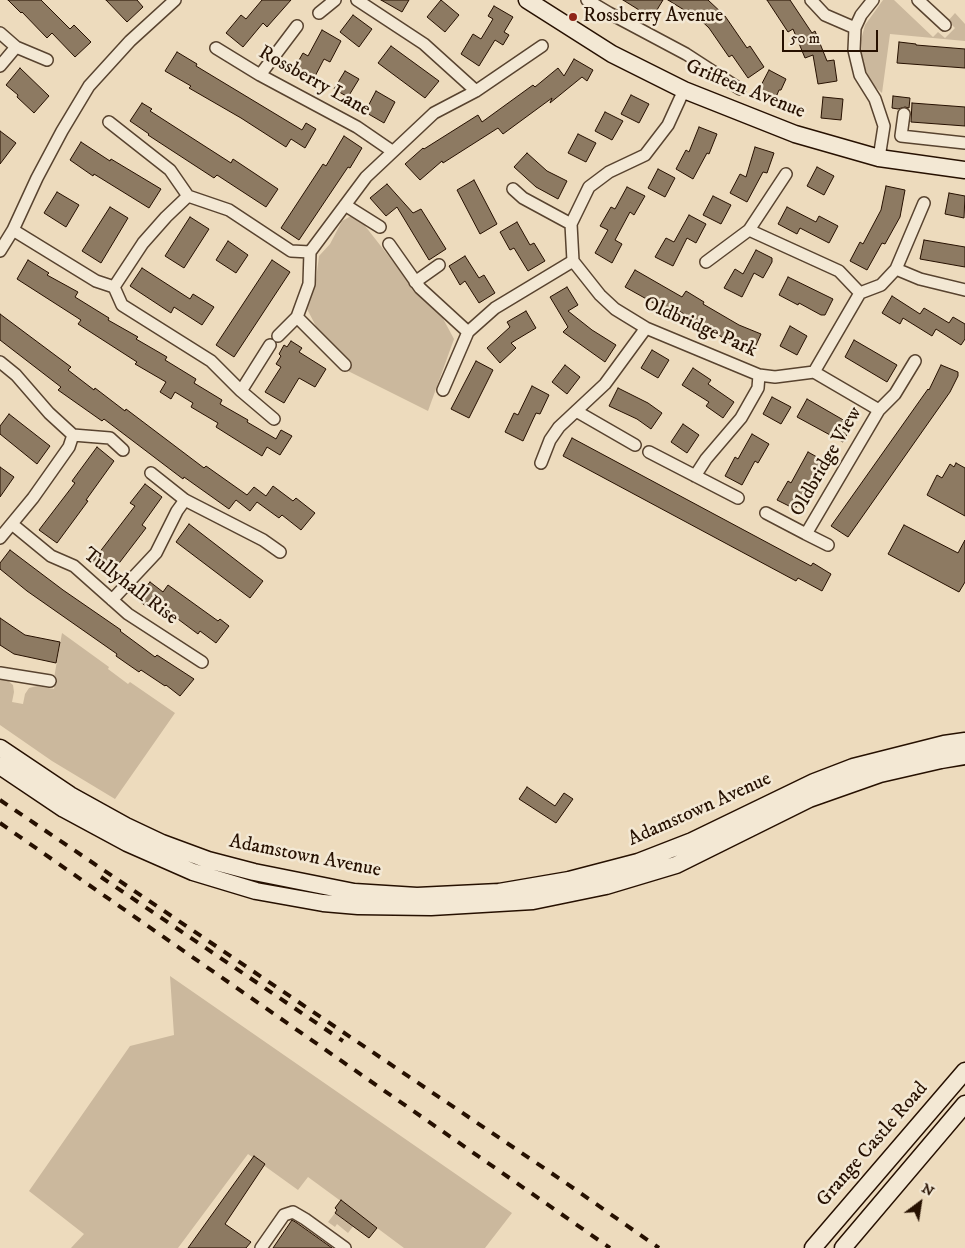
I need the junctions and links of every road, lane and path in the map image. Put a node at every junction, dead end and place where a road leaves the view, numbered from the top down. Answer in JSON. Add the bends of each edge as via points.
{"nodes":[{"id":1,"x":334,"y":0,"type":"edge"},
{"id":2,"x":357,"y":0,"type":"edge"},
{"id":3,"x":527,"y":0,"type":"edge"},
{"id":4,"x":587,"y":0,"type":"edge"},
{"id":5,"x":811,"y":0,"type":"edge"},
{"id":6,"x":873,"y":0,"type":"edge"},
{"id":7,"x":918,"y":0,"type":"edge"},
{"id":8,"x":173,"y":1,"type":"edge"},
{"id":9,"x":319,"y":13,"type":"dead end"},
{"id":10,"x":945,"y":25,"type":"dead end"},
{"id":11,"x":297,"y":26,"type":"dead end"},
{"id":12,"x":855,"y":28,"type":"junction"},
{"id":13,"x":0,"y":33,"type":"edge"},
{"id":14,"x":542,"y":46,"type":"dead end"},
{"id":15,"x":16,"y":47,"type":"junction"},
{"id":16,"x":216,"y":48,"type":"dead end"},
{"id":17,"x":48,"y":60,"type":"dead end"},
{"id":18,"x":0,"y":66,"type":"edge"},
{"id":19,"x":260,"y":75,"type":"junction"},
{"id":20,"x":740,"y":89,"type":"dead end"},
{"id":21,"x":684,"y":90,"type":"junction"},
{"id":22,"x":476,"y":91,"type":"junction"},
{"id":23,"x":904,"y":114,"type":"dead end"},
{"id":24,"x":109,"y":122,"type":"dead end"},
{"id":25,"x":965,"y":143,"type":"edge"},
{"id":26,"x":392,"y":151,"type":"junction"},
{"id":27,"x":879,"y":158,"type":"junction"},
{"id":28,"x":965,"y":170,"type":"edge"},
{"id":29,"x":786,"y":174,"type":"dead end"},
{"id":30,"x":513,"y":189,"type":"dead end"},
{"id":31,"x":188,"y":196,"type":"junction"},
{"id":32,"x":924,"y":203,"type":"dead end"},
{"id":33,"x":345,"y":204,"type":"junction"},
{"id":34,"x":571,"y":224,"type":"junction"},
{"id":35,"x":380,"y":227,"type":"dead end"},
{"id":36,"x":13,"y":230,"type":"junction"},
{"id":37,"x":749,"y":230,"type":"junction"},
{"id":38,"x":389,"y":244,"type":"dead end"},
{"id":39,"x":0,"y":251,"type":"edge"},
{"id":40,"x":310,"y":252,"type":"junction"},
{"id":41,"x":573,"y":261,"type":"junction"},
{"id":42,"x":706,"y":262,"type":"dead end"},
{"id":43,"x":439,"y":265,"type":"dead end"},
{"id":44,"x":896,"y":269,"type":"junction"},
{"id":45,"x":415,"y":282,"type":"junction"},
{"id":46,"x":114,"y":287,"type":"junction"},
{"id":47,"x":965,"y":290,"type":"edge"},
{"id":48,"x":860,"y":293,"type":"junction"},
{"id":49,"x":298,"y":317,"type":"junction"},
{"id":50,"x":646,"y":328,"type":"junction"},
{"id":51,"x":468,"y":332,"type":"junction"},
{"id":52,"x":278,"y":336,"type":"dead end"},
{"id":53,"x":270,"y":346,"type":"dead end"},
{"id":54,"x":915,"y":361,"type":"dead end"},
{"id":55,"x":0,"y":362,"type":"edge"},
{"id":56,"x":346,"y":365,"type":"dead end"},
{"id":57,"x":814,"y":372,"type":"junction"},
{"id":58,"x":759,"y":375,"type":"junction"},
{"id":59,"x":443,"y":390,"type":"dead end"},
{"id":60,"x":241,"y":391,"type":"junction"},
{"id":61,"x":879,"y":410,"type":"junction"},
{"id":62,"x":576,"y":411,"type":"junction"},
{"id":63,"x":274,"y":419,"type":"dead end"},
{"id":64,"x":73,"y":435,"type":"junction"},
{"id":65,"x":635,"y":445,"type":"dead end"},
{"id":66,"x":123,"y":450,"type":"dead end"},
{"id":67,"x":649,"y":452,"type":"dead end"},
{"id":68,"x":541,"y":463,"type":"dead end"},
{"id":69,"x":151,"y":473,"type":"dead end"},
{"id":70,"x":695,"y":476,"type":"junction"},
{"id":71,"x":738,"y":498,"type":"dead end"},
{"id":72,"x":185,"y":500,"type":"junction"},
{"id":73,"x":766,"y":512,"type":"dead end"},
{"id":74,"x":12,"y":524,"type":"junction"},
{"id":75,"x":806,"y":534,"type":"junction"},
{"id":76,"x":0,"y":538,"type":"edge"},
{"id":77,"x":828,"y":545,"type":"dead end"},
{"id":78,"x":280,"y":552,"type":"dead end"},
{"id":79,"x":112,"y":600,"type":"junction"},
{"id":80,"x":202,"y":662,"type":"dead end"},
{"id":81,"x":0,"y":673,"type":"edge"},
{"id":82,"x":50,"y":681,"type":"dead end"},
{"id":83,"x":965,"y":741,"type":"edge"},
{"id":84,"x":0,"y":748,"type":"edge"},
{"id":85,"x":965,"y":756,"type":"edge"},
{"id":86,"x":0,"y":766,"type":"edge"},
{"id":87,"x":965,"y":1071,"type":"edge"},
{"id":88,"x":965,"y":1104,"type":"edge"},
{"id":89,"x":261,"y":1248,"type":"edge"},
{"id":90,"x":345,"y":1248,"type":"edge"},
{"id":91,"x":813,"y":1248,"type":"edge"},
{"id":92,"x":843,"y":1248,"type":"edge"}],
"edges":[{"from":1,"to":9,"type":"street"},
{"from":2,"to":22,"type":"street","via":[[424,44]]},
{"from":3,"to":21,"type":"street","name":"Griffeen Avenue","via":[[612,54]]},
{"from":4,"to":20,"type":"street","via":[[686,54]]},
{"from":5,"to":12,"type":"street","via":[[825,15]]},
{"from":6,"to":12,"type":"street"},
{"from":7,"to":10,"type":"street"},
{"from":8,"to":36,"type":"street","via":[[89,86],[45,162]]},
{"from":11,"to":19,"type":"street"},
{"from":12,"to":27,"type":"street","via":[[857,67],[875,99],[884,126]]},
{"from":13,"to":15,"type":"street"},
{"from":14,"to":22,"type":"street"},
{"from":15,"to":17,"type":"street"},
{"from":15,"to":18,"type":"street"},
{"from":16,"to":19,"type":"street","name":"Rossberry Lane"},
{"from":19,"to":26,"type":"street","name":"Rossberry Lane","via":[[357,127]]},
{"from":21,"to":27,"type":"street","name":"Griffeen Avenue","via":[[795,134]]},
{"from":21,"to":34,"type":"street","via":[[668,124],[645,155],[609,172],[589,187]]},
{"from":22,"to":26,"type":"street","via":[[434,113]]},
{"from":23,"to":25,"type":"street","via":[[901,136]]},
{"from":24,"to":31,"type":"street","via":[[170,170]]},
{"from":26,"to":33,"type":"street"},
{"from":27,"to":28,"type":"street","name":"Griffeen Avenue"},
{"from":29,"to":37,"type":"street"},
{"from":30,"to":34,"type":"street","via":[[523,198]]},
{"from":31,"to":40,"type":"street","via":[[229,210],[291,251]]},
{"from":31,"to":46,"type":"street","via":[[143,243]]},
{"from":32,"to":44,"type":"street"},
{"from":33,"to":35,"type":"street"},
{"from":33,"to":40,"type":"street"},
{"from":34,"to":41,"type":"street"},
{"from":36,"to":39,"type":"street"},
{"from":36,"to":46,"type":"street","via":[[96,282]]},
{"from":37,"to":42,"type":"street"},
{"from":37,"to":48,"type":"street","via":[[839,271]]},
{"from":38,"to":45,"type":"street"},
{"from":40,"to":49,"type":"street","via":[[309,284]]},
{"from":41,"to":50,"type":"street","name":"Oldbridge Park","via":[[615,309]]},
{"from":41,"to":51,"type":"street","via":[[495,308]]},
{"from":43,"to":45,"type":"street"},
{"from":44,"to":47,"type":"street","via":[[920,279]]},
{"from":44,"to":48,"type":"street","via":[[882,285]]},
{"from":45,"to":51,"type":"street"},
{"from":46,"to":60,"type":"street","via":[[122,305],[211,362]]},
{"from":48,"to":57,"type":"street"},
{"from":49,"to":52,"type":"street"},
{"from":49,"to":56,"type":"street"},
{"from":50,"to":58,"type":"street","name":"Oldbridge Park"},
{"from":50,"to":62,"type":"street","via":[[605,384]]},
{"from":51,"to":59,"type":"street"},
{"from":53,"to":60,"type":"street"},
{"from":54,"to":61,"type":"street","name":"Oldbridge View","via":[[895,394]]},
{"from":55,"to":64,"type":"street"},
{"from":57,"to":58,"type":"street","name":"Oldbridge Park","via":[[774,377]]},
{"from":57,"to":61,"type":"street","name":"Oldbridge View"},
{"from":58,"to":70,"type":"street","via":[[758,388],[741,418]]},
{"from":60,"to":63,"type":"street"},
{"from":61,"to":75,"type":"street","name":"Oldbridge View"},
{"from":62,"to":65,"type":"street"},
{"from":62,"to":68,"type":"street","via":[[550,440]]},
{"from":64,"to":66,"type":"street","via":[[110,438]]},
{"from":64,"to":74,"type":"street","via":[[68,447]]},
{"from":67,"to":70,"type":"street"},
{"from":69,"to":72,"type":"street"},
{"from":70,"to":71,"type":"street"},
{"from":72,"to":78,"type":"street"},
{"from":72,"to":79,"type":"street","via":[[176,511],[156,553]]},
{"from":73,"to":75,"type":"street","name":"Oldbridge View"},
{"from":74,"to":76,"type":"street"},
{"from":74,"to":79,"type":"street","name":"Tullyhall Rise","via":[[51,556],[74,566]]},
{"from":75,"to":77,"type":"street","name":"Oldbridge View"},
{"from":79,"to":80,"type":"street","name":"Tullyhall Rise"},
{"from":81,"to":82,"type":"street"},
{"from":83,"to":84,"type":"street","name":"Adamstown Avenue","via":[[845,770],[692,841],[638,862],[569,880],[499,892],[417,896],[354,892],[208,860],[126,826],[70,795]]},
{"from":85,"to":86,"type":"street","name":"Adamstown Avenue","via":[[880,774],[809,799],[676,865],[606,886],[533,901],[431,907],[358,906],[314,901],[256,892],[193,872],[127,843],[64,809]]},
{"from":87,"to":91,"type":"street","name":"Grange Castle Road"},
{"from":88,"to":92,"type":"street"},
{"from":89,"to":90,"type":"street","via":[[284,1216],[292,1212]]}]}
